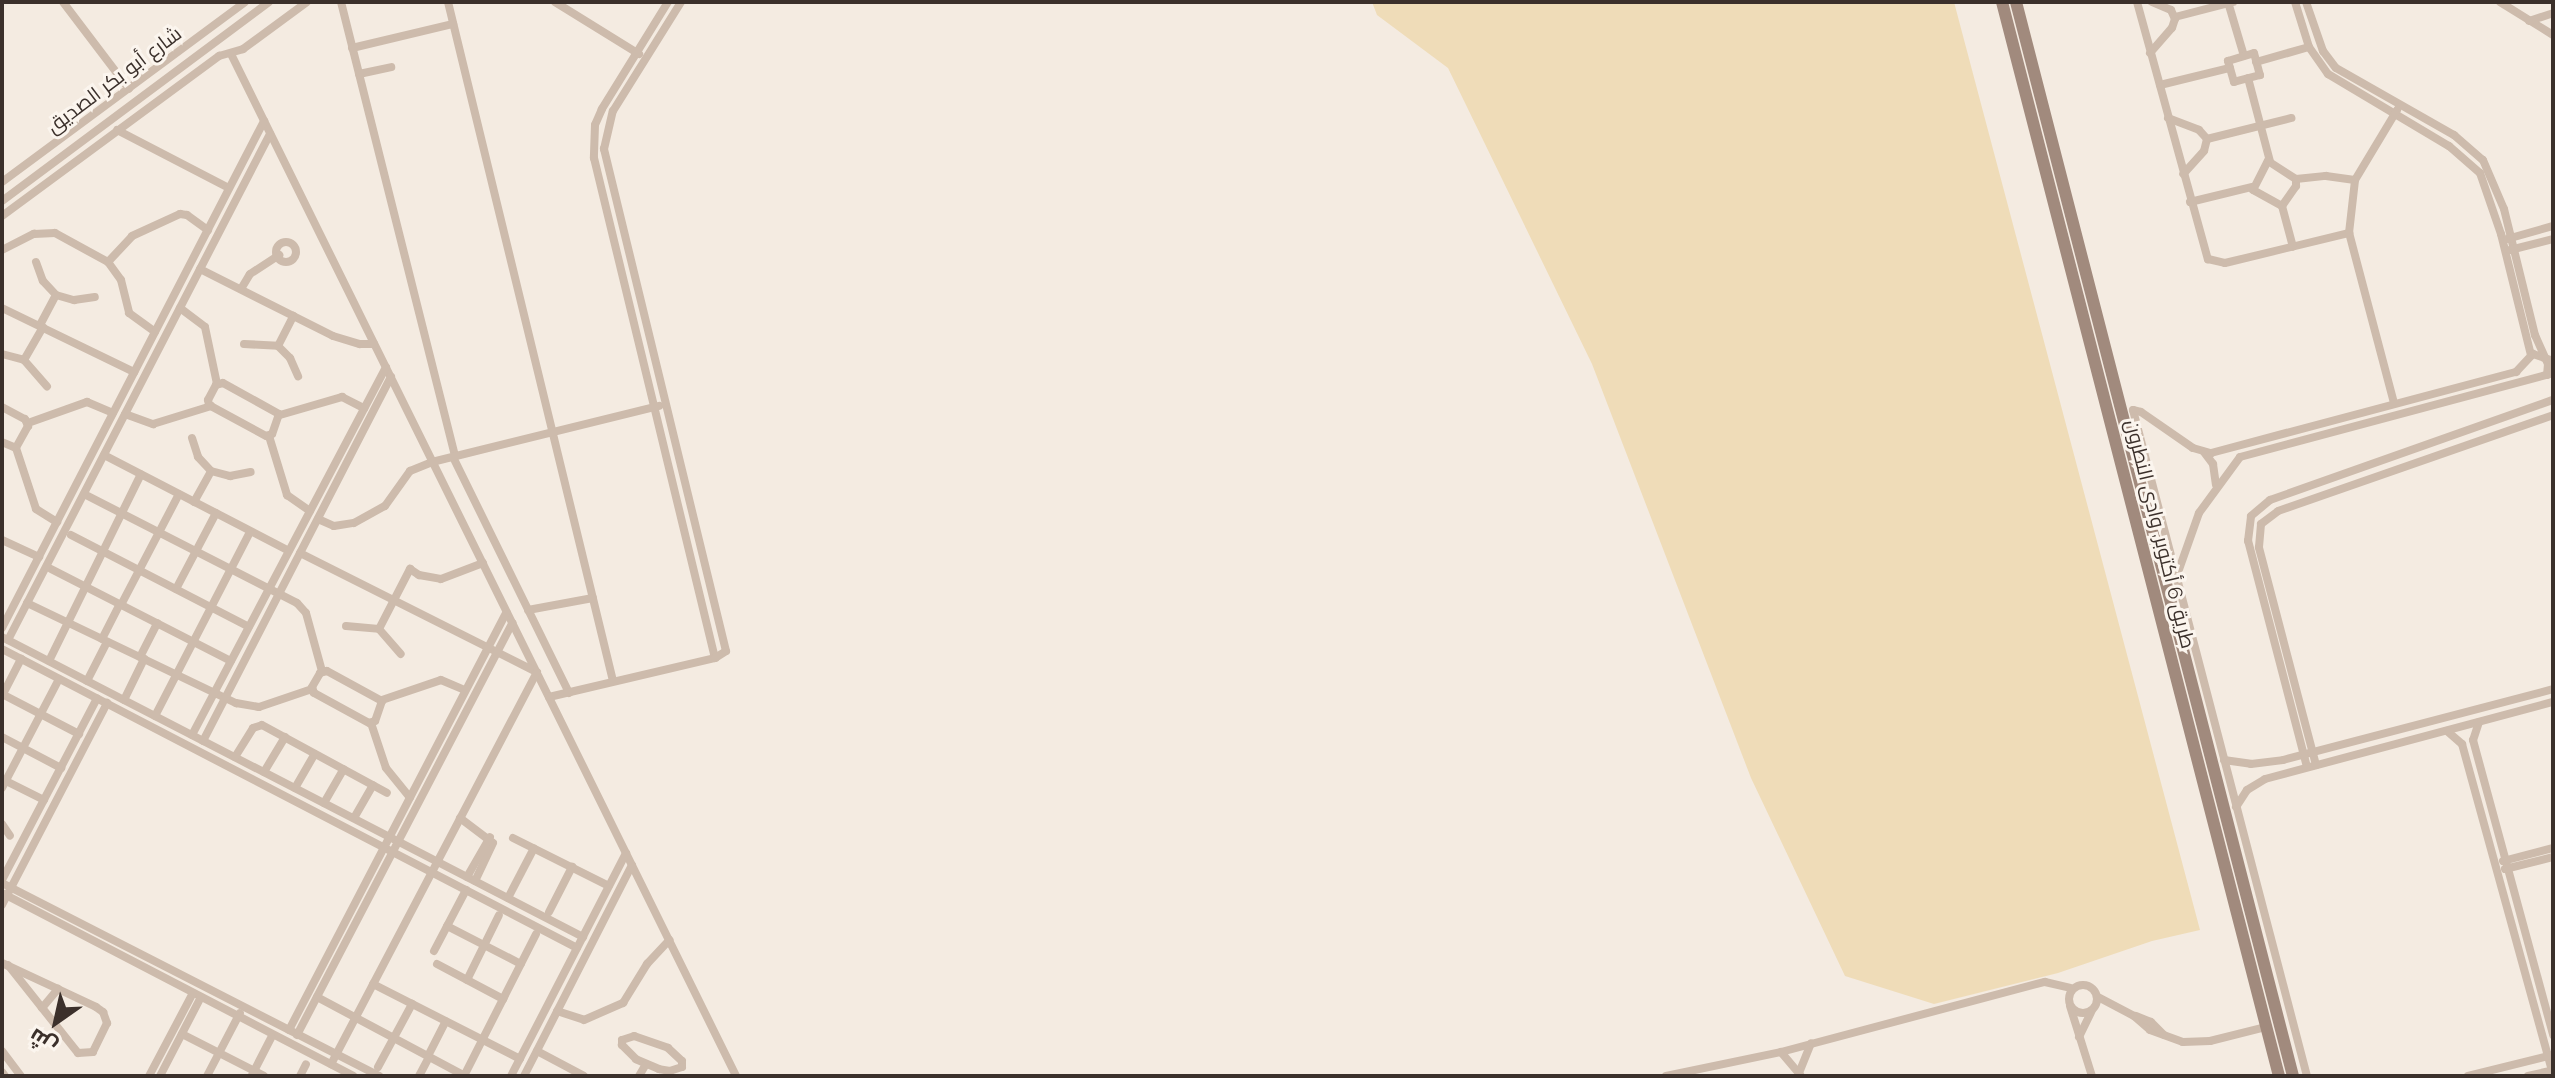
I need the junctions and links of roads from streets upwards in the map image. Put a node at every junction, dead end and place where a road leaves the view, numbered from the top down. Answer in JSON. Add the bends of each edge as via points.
{"nodes":[{"id":1,"x":245,"y":2,"type":"edge"},
{"id":2,"x":269,"y":2,"type":"edge"},
{"id":3,"x":307,"y":2,"type":"edge"},
{"id":4,"x":341,"y":2,"type":"edge"},
{"id":5,"x":448,"y":2,"type":"edge"},
{"id":6,"x":555,"y":2,"type":"edge"},
{"id":7,"x":668,"y":2,"type":"edge"},
{"id":8,"x":681,"y":2,"type":"edge"},
{"id":9,"x":2002,"y":2,"type":"edge"},
{"id":10,"x":2016,"y":2,"type":"edge"},
{"id":11,"x":2137,"y":2,"type":"edge"},
{"id":12,"x":2152,"y":2,"type":"edge"},
{"id":13,"x":2230,"y":2,"type":"edge"},
{"id":14,"x":2295,"y":2,"type":"edge"},
{"id":15,"x":2306,"y":2,"type":"edge"},
{"id":16,"x":2500,"y":2,"type":"edge"},
{"id":17,"x":68,"y":4,"type":"edge"},
{"id":18,"x":2553,"y":14,"type":"edge"},
{"id":19,"x":2175,"y":17,"type":"junction"},
{"id":20,"x":2529,"y":21,"type":"junction"},
{"id":21,"x":453,"y":24,"type":"junction"},
{"id":22,"x":2553,"y":29,"type":"edge"},
{"id":23,"x":2553,"y":35,"type":"edge"},
{"id":24,"x":2309,"y":47,"type":"junction"},
{"id":25,"x":352,"y":48,"type":"junction"},
{"id":26,"x":2150,"y":53,"type":"junction"},
{"id":27,"x":176,"y":54,"type":"junction"},
{"id":28,"x":231,"y":54,"type":"junction"},
{"id":29,"x":641,"y":55,"type":"junction"},
{"id":30,"x":2244,"y":56,"type":"junction"},
{"id":31,"x":2256,"y":62,"type":"junction"},
{"id":32,"x":184,"y":66,"type":"junction"},
{"id":33,"x":391,"y":67,"type":"dead end"},
{"id":34,"x":2230,"y":68,"type":"junction"},
{"id":35,"x":359,"y":74,"type":"junction"},
{"id":36,"x":2248,"y":78,"type":"junction"},
{"id":37,"x":2160,"y":85,"type":"junction"},
{"id":38,"x":129,"y":89,"type":"junction"},
{"id":39,"x":2400,"y":105,"type":"junction"},
{"id":40,"x":2395,"y":114,"type":"junction"},
{"id":41,"x":2168,"y":118,"type":"junction"},
{"id":42,"x":2291,"y":118,"type":"dead end"},
{"id":43,"x":264,"y":121,"type":"junction"},
{"id":44,"x":2260,"y":126,"type":"junction"},
{"id":45,"x":77,"y":127,"type":"junction"},
{"id":46,"x":117,"y":130,"type":"junction"},
{"id":47,"x":270,"y":134,"type":"junction"},
{"id":48,"x":86,"y":139,"type":"junction"},
{"id":49,"x":2207,"y":139,"type":"junction"},
{"id":50,"x":2270,"y":161,"type":"junction"},
{"id":51,"x":2183,"y":174,"type":"junction"},
{"id":52,"x":2296,"y":179,"type":"junction"},
{"id":53,"x":2355,"y":180,"type":"junction"},
{"id":54,"x":2,"y":182,"type":"edge"},
{"id":55,"x":2252,"y":187,"type":"junction"},
{"id":56,"x":229,"y":188,"type":"junction"},
{"id":57,"x":2,"y":201,"type":"edge"},
{"id":58,"x":2190,"y":202,"type":"junction"},
{"id":59,"x":2282,"y":206,"type":"junction"},
{"id":60,"x":2,"y":216,"type":"edge"},
{"id":61,"x":2553,"y":226,"type":"edge"},
{"id":62,"x":208,"y":230,"type":"junction"},
{"id":63,"x":2349,"y":233,"type":"junction"},
{"id":64,"x":2553,"y":239,"type":"edge"},
{"id":65,"x":2506,"y":240,"type":"junction"},
{"id":66,"x":2293,"y":247,"type":"junction"},
{"id":67,"x":2,"y":250,"type":"edge"},
{"id":68,"x":2509,"y":250,"type":"junction"},
{"id":69,"x":279,"y":255,"type":"dead end"},
{"id":70,"x":36,"y":262,"type":"dead end"},
{"id":71,"x":108,"y":262,"type":"junction"},
{"id":72,"x":200,"y":269,"type":"junction"},
{"id":73,"x":241,"y":289,"type":"junction"},
{"id":74,"x":56,"y":295,"type":"junction"},
{"id":75,"x":95,"y":297,"type":"dead end"},
{"id":76,"x":2,"y":308,"type":"edge"},
{"id":77,"x":166,"y":311,"type":"junction"},
{"id":78,"x":178,"y":312,"type":"junction"},
{"id":79,"x":293,"y":316,"type":"junction"},
{"id":80,"x":42,"y":326,"type":"junction"},
{"id":81,"x":155,"y":332,"type":"junction"},
{"id":82,"x":2530,"y":336,"type":"junction"},
{"id":83,"x":244,"y":344,"type":"dead end"},
{"id":84,"x":374,"y":344,"type":"junction"},
{"id":85,"x":278,"y":346,"type":"junction"},
{"id":86,"x":2,"y":354,"type":"edge"},
{"id":87,"x":2531,"y":355,"type":"junction"},
{"id":88,"x":2541,"y":355,"type":"junction"},
{"id":89,"x":24,"y":360,"type":"junction"},
{"id":90,"x":2553,"y":361,"type":"edge"},
{"id":91,"x":386,"y":367,"type":"junction"},
{"id":92,"x":134,"y":372,"type":"junction"},
{"id":93,"x":2550,"y":374,"type":"edge"},
{"id":94,"x":298,"y":376,"type":"dead end"},
{"id":95,"x":391,"y":377,"type":"junction"},
{"id":96,"x":217,"y":384,"type":"junction"},
{"id":97,"x":47,"y":386,"type":"dead end"},
{"id":98,"x":2463,"y":386,"type":"junction"},
{"id":99,"x":2466,"y":396,"type":"junction"},
{"id":100,"x":2553,"y":400,"type":"edge"},
{"id":101,"x":2394,"y":403,"type":"junction"},
{"id":102,"x":668,"y":404,"type":"junction"},
{"id":103,"x":211,"y":406,"type":"junction"},
{"id":104,"x":2,"y":407,"type":"edge"},
{"id":105,"x":655,"y":407,"type":"junction"},
{"id":106,"x":364,"y":408,"type":"junction"},
{"id":107,"x":113,"y":413,"type":"junction"},
{"id":108,"x":125,"y":414,"type":"junction"},
{"id":109,"x":280,"y":415,"type":"junction"},
{"id":110,"x":2553,"y":415,"type":"edge"},
{"id":111,"x":28,"y":423,"type":"junction"},
{"id":112,"x":2320,"y":423,"type":"junction"},
{"id":113,"x":360,"y":426,"type":"junction"},
{"id":114,"x":2306,"y":427,"type":"junction"},
{"id":115,"x":552,"y":432,"type":"junction"},
{"id":116,"x":2323,"y":434,"type":"junction"},
{"id":117,"x":269,"y":436,"type":"junction"},
{"id":118,"x":2270,"y":437,"type":"junction"},
{"id":119,"x":192,"y":438,"type":"dead end"},
{"id":120,"x":2309,"y":438,"type":"junction"},
{"id":121,"x":2,"y":442,"type":"edge"},
{"id":122,"x":2249,"y":442,"type":"junction"},
{"id":123,"x":16,"y":448,"type":"junction"},
{"id":124,"x":2273,"y":448,"type":"junction"},
{"id":125,"x":2204,"y":452,"type":"junction"},
{"id":126,"x":2252,"y":453,"type":"junction"},
{"id":127,"x":104,"y":455,"type":"junction"},
{"id":128,"x":454,"y":456,"type":"junction"},
{"id":129,"x":432,"y":462,"type":"junction"},
{"id":130,"x":211,"y":471,"type":"junction"},
{"id":131,"x":251,"y":472,"type":"dead end"},
{"id":132,"x":141,"y":474,"type":"junction"},
{"id":133,"x":2216,"y":486,"type":"junction"},
{"id":134,"x":84,"y":494,"type":"junction"},
{"id":135,"x":179,"y":494,"type":"junction"},
{"id":136,"x":194,"y":502,"type":"junction"},
{"id":137,"x":64,"y":508,"type":"junction"},
{"id":138,"x":310,"y":511,"type":"junction"},
{"id":139,"x":216,"y":513,"type":"junction"},
{"id":140,"x":74,"y":514,"type":"junction"},
{"id":141,"x":121,"y":514,"type":"junction"},
{"id":142,"x":318,"y":519,"type":"junction"},
{"id":143,"x":57,"y":522,"type":"junction"},
{"id":144,"x":250,"y":532,"type":"junction"},
{"id":145,"x":159,"y":533,"type":"junction"},
{"id":146,"x":71,"y":535,"type":"dead end"},
{"id":147,"x":2,"y":540,"type":"edge"},
{"id":148,"x":289,"y":551,"type":"junction"},
{"id":149,"x":103,"y":552,"type":"junction"},
{"id":150,"x":196,"y":552,"type":"junction"},
{"id":151,"x":300,"y":553,"type":"junction"},
{"id":152,"x":39,"y":557,"type":"junction"},
{"id":153,"x":483,"y":563,"type":"junction"},
{"id":154,"x":51,"y":569,"type":"dead end"},
{"id":155,"x":139,"y":570,"type":"junction"},
{"id":156,"x":231,"y":570,"type":"junction"},
{"id":157,"x":2176,"y":578,"type":"junction"},
{"id":158,"x":86,"y":587,"type":"junction"},
{"id":159,"x":176,"y":589,"type":"junction"},
{"id":160,"x":269,"y":590,"type":"junction"},
{"id":161,"x":279,"y":594,"type":"junction"},
{"id":162,"x":593,"y":598,"type":"junction"},
{"id":163,"x":394,"y":600,"type":"junction"},
{"id":164,"x":27,"y":603,"type":"junction"},
{"id":165,"x":121,"y":604,"type":"junction"},
{"id":166,"x":212,"y":608,"type":"junction"},
{"id":167,"x":528,"y":610,"type":"junction"},
{"id":168,"x":507,"y":612,"type":"junction"},
{"id":169,"x":256,"y":614,"type":"junction"},
{"id":170,"x":266,"y":619,"type":"junction"},
{"id":171,"x":68,"y":623,"type":"junction"},
{"id":172,"x":157,"y":623,"type":"junction"},
{"id":173,"x":512,"y":623,"type":"junction"},
{"id":174,"x":346,"y":626,"type":"dead end"},
{"id":175,"x":249,"y":627,"type":"junction"},
{"id":176,"x":2,"y":628,"type":"edge"},
{"id":177,"x":379,"y":629,"type":"junction"},
{"id":178,"x":5,"y":638,"type":"edge"},
{"id":179,"x":105,"y":640,"type":"junction"},
{"id":180,"x":195,"y":643,"type":"junction"},
{"id":181,"x":2,"y":649,"type":"edge"},
{"id":182,"x":492,"y":650,"type":"junction"},
{"id":183,"x":401,"y":654,"type":"dead end"},
{"id":184,"x":142,"y":658,"type":"junction"},
{"id":185,"x":715,"y":658,"type":"junction"},
{"id":186,"x":21,"y":659,"type":"junction"},
{"id":187,"x":49,"y":661,"type":"junction"},
{"id":188,"x":231,"y":661,"type":"junction"},
{"id":189,"x":322,"y":671,"type":"junction"},
{"id":190,"x":537,"y":672,"type":"junction"},
{"id":191,"x":178,"y":676,"type":"junction"},
{"id":192,"x":59,"y":679,"type":"junction"},
{"id":193,"x":87,"y":681,"type":"junction"},
{"id":194,"x":613,"y":681,"type":"junction"},
{"id":195,"x":312,"y":689,"type":"junction"},
{"id":196,"x":2553,"y":689,"type":"edge"},
{"id":197,"x":465,"y":690,"type":"junction"},
{"id":198,"x":214,"y":693,"type":"junction"},
{"id":199,"x":569,"y":693,"type":"junction"},
{"id":200,"x":2,"y":695,"type":"edge"},
{"id":201,"x":549,"y":697,"type":"junction"},
{"id":202,"x":97,"y":698,"type":"junction"},
{"id":203,"x":225,"y":698,"type":"junction"},
{"id":204,"x":124,"y":700,"type":"junction"},
{"id":205,"x":382,"y":700,"type":"junction"},
{"id":206,"x":2553,"y":702,"type":"edge"},
{"id":207,"x":107,"y":703,"type":"junction"},
{"id":208,"x":40,"y":714,"type":"junction"},
{"id":209,"x":155,"y":716,"type":"junction"},
{"id":210,"x":165,"y":721,"type":"junction"},
{"id":211,"x":2479,"y":722,"type":"junction"},
{"id":212,"x":371,"y":723,"type":"junction"},
{"id":213,"x":161,"y":731,"type":"junction"},
{"id":214,"x":2447,"y":731,"type":"junction"},
{"id":215,"x":79,"y":734,"type":"junction"},
{"id":216,"x":192,"y":735,"type":"junction"},
{"id":217,"x":448,"y":736,"type":"junction"},
{"id":218,"x":2,"y":737,"type":"edge"},
{"id":219,"x":285,"y":737,"type":"junction"},
{"id":220,"x":203,"y":741,"type":"junction"},
{"id":221,"x":23,"y":748,"type":"junction"},
{"id":222,"x":2308,"y":753,"type":"junction"},
{"id":223,"x":315,"y":754,"type":"junction"},
{"id":224,"x":235,"y":757,"type":"junction"},
{"id":225,"x":2224,"y":760,"type":"junction"},
{"id":226,"x":2283,"y":760,"type":"junction"},
{"id":227,"x":2312,"y":766,"type":"junction"},
{"id":228,"x":61,"y":768,"type":"junction"},
{"id":229,"x":344,"y":769,"type":"junction"},
{"id":230,"x":264,"y":772,"type":"junction"},
{"id":231,"x":2287,"y":773,"type":"junction"},
{"id":232,"x":280,"y":780,"type":"junction"},
{"id":233,"x":3,"y":782,"type":"edge"},
{"id":234,"x":373,"y":785,"type":"junction"},
{"id":235,"x":295,"y":788,"type":"junction"},
{"id":236,"x":275,"y":791,"type":"junction"},
{"id":237,"x":387,"y":793,"type":"dead end"},
{"id":238,"x":46,"y":797,"type":"junction"},
{"id":239,"x":410,"y":798,"type":"junction"},
{"id":240,"x":57,"y":799,"type":"junction"},
{"id":241,"x":324,"y":803,"type":"junction"},
{"id":242,"x":2236,"y":807,"type":"junction"},
{"id":243,"x":354,"y":818,"type":"junction"},
{"id":244,"x":460,"y":818,"type":"junction"},
{"id":245,"x":2,"y":824,"type":"edge"},
{"id":246,"x":10,"y":836,"type":"dead end"},
{"id":247,"x":513,"y":838,"type":"dead end"},
{"id":248,"x":394,"y":839,"type":"junction"},
{"id":249,"x":534,"y":848,"type":"junction"},
{"id":250,"x":2553,"y":848,"type":"edge"},
{"id":251,"x":388,"y":850,"type":"junction"},
{"id":252,"x":626,"y":853,"type":"junction"},
{"id":253,"x":2553,"y":857,"type":"edge"},
{"id":254,"x":2251,"y":861,"type":"junction"},
{"id":255,"x":437,"y":862,"type":"junction"},
{"id":256,"x":2506,"y":864,"type":"junction"},
{"id":257,"x":632,"y":865,"type":"junction"},
{"id":258,"x":2231,"y":866,"type":"junction"},
{"id":259,"x":572,"y":867,"type":"junction"},
{"id":260,"x":2496,"y":867,"type":"junction"},
{"id":261,"x":432,"y":872,"type":"junction"},
{"id":262,"x":471,"y":879,"type":"junction"},
{"id":263,"x":609,"y":886,"type":"junction"},
{"id":264,"x":466,"y":890,"type":"junction"},
{"id":265,"x":4,"y":891,"type":"edge"},
{"id":266,"x":508,"y":898,"type":"junction"},
{"id":267,"x":549,"y":912,"type":"dead end"},
{"id":268,"x":499,"y":915,"type":"dead end"},
{"id":269,"x":447,"y":926,"type":"junction"},
{"id":270,"x":536,"y":934,"type":"dead end"},
{"id":271,"x":583,"y":937,"type":"junction"},
{"id":272,"x":669,"y":940,"type":"junction"},
{"id":273,"x":112,"y":945,"type":"junction"},
{"id":274,"x":484,"y":945,"type":"junction"},
{"id":275,"x":577,"y":948,"type":"junction"},
{"id":276,"x":434,"y":951,"type":"dead end"},
{"id":277,"x":5,"y":964,"type":"edge"},
{"id":278,"x":437,"y":964,"type":"dead end"},
{"id":279,"x":521,"y":964,"type":"junction"},
{"id":280,"x":564,"y":974,"type":"junction"},
{"id":281,"x":573,"y":979,"type":"junction"},
{"id":282,"x":467,"y":980,"type":"junction"},
{"id":283,"x":373,"y":984,"type":"junction"},
{"id":284,"x":2070,"y":988,"type":"junction"},
{"id":285,"x":58,"y":989,"type":"junction"},
{"id":286,"x":197,"y":995,"type":"junction"},
{"id":287,"x":317,"y":997,"type":"junction"},
{"id":288,"x":2098,"y":997,"type":"junction"},
{"id":289,"x":503,"y":999,"type":"junction"},
{"id":290,"x":412,"y":1004,"type":"junction"},
{"id":291,"x":2070,"y":1006,"type":"junction"},
{"id":292,"x":243,"y":1007,"type":"junction"},
{"id":293,"x":42,"y":1008,"type":"junction"},
{"id":294,"x":557,"y":1011,"type":"junction"},
{"id":295,"x":2091,"y":1012,"type":"junction"},
{"id":296,"x":238,"y":1016,"type":"junction"},
{"id":297,"x":356,"y":1018,"type":"junction"},
{"id":298,"x":446,"y":1021,"type":"junction"},
{"id":299,"x":2266,"y":1027,"type":"junction"},
{"id":300,"x":293,"y":1032,"type":"junction"},
{"id":301,"x":182,"y":1034,"type":"junction"},
{"id":302,"x":2553,"y":1035,"type":"edge"},
{"id":303,"x":271,"y":1038,"type":"dead end"},
{"id":304,"x":394,"y":1038,"type":"junction"},
{"id":305,"x":2079,"y":1038,"type":"junction"},
{"id":306,"x":483,"y":1040,"type":"junction"},
{"id":307,"x":1811,"y":1043,"type":"junction"},
{"id":308,"x":2,"y":1051,"type":"edge"},
{"id":309,"x":537,"y":1051,"type":"junction"},
{"id":310,"x":1781,"y":1052,"type":"junction"},
{"id":311,"x":219,"y":1053,"type":"junction"},
{"id":312,"x":336,"y":1055,"type":"junction"},
{"id":313,"x":2550,"y":1055,"type":"edge"},
{"id":314,"x":429,"y":1057,"type":"junction"},
{"id":315,"x":520,"y":1059,"type":"junction"},
{"id":316,"x":5,"y":1062,"type":"edge"},
{"id":317,"x":306,"y":1064,"type":"dead end"},
{"id":318,"x":331,"y":1064,"type":"junction"},
{"id":319,"x":646,"y":1064,"type":"junction"},
{"id":320,"x":2553,"y":1071,"type":"edge"},
{"id":321,"x":378,"y":1072,"type":"edge"},
{"id":322,"x":162,"y":1074,"type":"edge"},
{"id":323,"x":253,"y":1074,"type":"edge"},
{"id":324,"x":1800,"y":1074,"type":"edge"},
{"id":325,"x":21,"y":1076,"type":"edge"},
{"id":326,"x":149,"y":1076,"type":"edge"},
{"id":327,"x":174,"y":1076,"type":"edge"},
{"id":328,"x":207,"y":1076,"type":"edge"},
{"id":329,"x":264,"y":1076,"type":"edge"},
{"id":330,"x":300,"y":1076,"type":"edge"},
{"id":331,"x":353,"y":1076,"type":"edge"},
{"id":332,"x":419,"y":1076,"type":"edge"},
{"id":333,"x":465,"y":1076,"type":"edge"},
{"id":334,"x":511,"y":1076,"type":"edge"},
{"id":335,"x":524,"y":1076,"type":"edge"},
{"id":336,"x":584,"y":1076,"type":"edge"},
{"id":337,"x":639,"y":1076,"type":"edge"},
{"id":338,"x":736,"y":1076,"type":"edge"},
{"id":339,"x":1666,"y":1076,"type":"edge"},
{"id":340,"x":2092,"y":1076,"type":"edge"},
{"id":341,"x":2279,"y":1076,"type":"edge"},
{"id":342,"x":2293,"y":1076,"type":"edge"},
{"id":343,"x":2307,"y":1076,"type":"edge"},
{"id":344,"x":2469,"y":1076,"type":"edge"},
{"id":345,"x":2528,"y":1076,"type":"edge"}],
"edges":[{"from":1,"to":27,"type":"street","name":"شارع أبو بكر الصديق"},
{"from":2,"to":32,"type":"street"},
{"from":3,"to":28,"type":"street"},
{"from":4,"to":25,"type":"street"},
{"from":5,"to":21,"type":"street"},
{"from":6,"to":29,"type":"street"},
{"from":7,"to":29,"type":"street"},
{"from":8,"to":29,"type":"street"},
{"from":9,"to":258,"type":"street","name":"طريق 6 أكتوبر, وادى النطرون"},
{"from":10,"to":258,"type":"street","name":"طريق 6 أكتوبر, وادى النطرون"},
{"from":11,"to":26,"type":"street"},
{"from":12,"to":19,"type":"street"},
{"from":13,"to":19,"type":"street"},
{"from":13,"to":30,"type":"street"},
{"from":14,"to":24,"type":"street"},
{"from":15,"to":39,"type":"street","via":[[2330,63]]},
{"from":16,"to":20,"type":"street"},
{"from":17,"to":38,"type":"street"},
{"from":18,"to":20,"type":"street"},
{"from":18,"to":22,"type":"street"},
{"from":19,"to":26,"type":"street"},
{"from":20,"to":23,"type":"street"},
{"from":21,"to":25,"type":"street"},
{"from":21,"to":115,"type":"street"},
{"from":24,"to":31,"type":"street"},
{"from":24,"to":40,"type":"street","via":[[2328,74]]},
{"from":25,"to":35,"type":"street"},
{"from":26,"to":37,"type":"street"},
{"from":27,"to":32,"type":"street"},
{"from":27,"to":38,"type":"street","name":"شارع أبو بكر الصديق"},
{"from":28,"to":43,"type":"street"},
{"from":28,"to":46,"type":"street","via":[[219,56]]},
{"from":29,"to":102,"type":"street","via":[[613,111],[604,149]]},
{"from":29,"to":105,"type":"street","via":[[602,109],[594,149]]},
{"from":30,"to":31,"type":"street","via":[[2254,53]]},
{"from":30,"to":34,"type":"street","via":[[2228,61]]},
{"from":31,"to":36,"type":"street","via":[[2260,75]]},
{"from":32,"to":48,"type":"street"},
{"from":33,"to":35,"type":"street"},
{"from":34,"to":36,"type":"street","via":[[2234,82]]},
{"from":34,"to":37,"type":"street"},
{"from":35,"to":128,"type":"street"},
{"from":36,"to":44,"type":"street"},
{"from":37,"to":41,"type":"street"},
{"from":38,"to":45,"type":"street","name":"شارع أبو بكر الصديق"},
{"from":39,"to":40,"type":"street"},
{"from":39,"to":65,"type":"street","via":[[2478,153],[2494,180]]},
{"from":40,"to":53,"type":"street"},
{"from":40,"to":65,"type":"street","via":[[2475,167]]},
{"from":41,"to":49,"type":"street","via":[[2199,130]]},
{"from":41,"to":51,"type":"street"},
{"from":42,"to":44,"type":"street"},
{"from":43,"to":47,"type":"street"},
{"from":43,"to":56,"type":"street"},
{"from":44,"to":49,"type":"street"},
{"from":44,"to":50,"type":"street"},
{"from":45,"to":48,"type":"street"},
{"from":45,"to":54,"type":"street","name":"شارع أبو بكر الصديق"},
{"from":46,"to":56,"type":"street"},
{"from":46,"to":60,"type":"street"},
{"from":47,"to":72,"type":"street"},
{"from":47,"to":84,"type":"street"},
{"from":48,"to":57,"type":"street"},
{"from":49,"to":51,"type":"street","via":[[2204,151]]},
{"from":50,"to":52,"type":"street"},
{"from":50,"to":55,"type":"street"},
{"from":51,"to":58,"type":"street"},
{"from":52,"to":53,"type":"street"},
{"from":52,"to":59,"type":"street"},
{"from":53,"to":63,"type":"street"},
{"from":55,"to":58,"type":"street"},
{"from":55,"to":59,"type":"street"},
{"from":56,"to":62,"type":"street"},
{"from":58,"to":66,"type":"street","via":[[2204,253],[2213,263]]},
{"from":59,"to":66,"type":"street"},
{"from":61,"to":65,"type":"street"},
{"from":62,"to":71,"type":"street","via":[[180,214],[132,236]]},
{"from":62,"to":77,"type":"street"},
{"from":63,"to":66,"type":"street"},
{"from":63,"to":101,"type":"street"},
{"from":64,"to":68,"type":"street"},
{"from":65,"to":68,"type":"street"},
{"from":67,"to":71,"type":"street","via":[[34,234],[55,233]]},
{"from":68,"to":82,"type":"street"},
{"from":69,"to":73,"type":"street","via":[[250,274]]},
{"from":70,"to":74,"type":"street"},
{"from":71,"to":81,"type":"street","via":[[121,280],[129,313]]},
{"from":72,"to":73,"type":"street"},
{"from":72,"to":78,"type":"street"},
{"from":73,"to":79,"type":"street"},
{"from":74,"to":75,"type":"street","via":[[74,300]]},
{"from":74,"to":80,"type":"street"},
{"from":76,"to":80,"type":"street"},
{"from":77,"to":78,"type":"street"},
{"from":77,"to":81,"type":"street"},
{"from":78,"to":96,"type":"street","via":[[205,327]]},
{"from":78,"to":108,"type":"street"},
{"from":79,"to":84,"type":"street","via":[[346,342]]},
{"from":79,"to":85,"type":"street"},
{"from":80,"to":89,"type":"street"},
{"from":80,"to":92,"type":"street"},
{"from":81,"to":92,"type":"street"},
{"from":82,"to":87,"type":"street"},
{"from":82,"to":88,"type":"street"},
{"from":83,"to":85,"type":"street"},
{"from":84,"to":91,"type":"street"},
{"from":85,"to":94,"type":"street"},
{"from":86,"to":89,"type":"street"},
{"from":87,"to":88,"type":"street"},
{"from":87,"to":98,"type":"street","via":[[2519,371]]},
{"from":88,"to":90,"type":"street"},
{"from":88,"to":93,"type":"street"},
{"from":89,"to":97,"type":"street"},
{"from":91,"to":95,"type":"street"},
{"from":91,"to":106,"type":"street"},
{"from":92,"to":107,"type":"street"},
{"from":93,"to":99,"type":"street"},
{"from":95,"to":113,"type":"street"},
{"from":95,"to":129,"type":"street"},
{"from":96,"to":103,"type":"street","via":[[208,400]]},
{"from":96,"to":109,"type":"street"},
{"from":98,"to":99,"type":"street"},
{"from":98,"to":101,"type":"street"},
{"from":99,"to":116,"type":"street"},
{"from":100,"to":222,"type":"street","via":[[2256,509],[2248,524],[2248,541]]},
{"from":101,"to":112,"type":"street"},
{"from":102,"to":105,"type":"street"},
{"from":102,"to":185,"type":"street","via":[[727,647]]},
{"from":103,"to":108,"type":"street","via":[[153,424]]},
{"from":103,"to":117,"type":"street"},
{"from":104,"to":111,"type":"street"},
{"from":105,"to":115,"type":"street"},
{"from":105,"to":185,"type":"street"},
{"from":106,"to":109,"type":"street","via":[[342,397]]},
{"from":106,"to":113,"type":"street"},
{"from":107,"to":111,"type":"street","via":[[87,402]]},
{"from":107,"to":137,"type":"street"},
{"from":108,"to":127,"type":"street"},
{"from":109,"to":117,"type":"street"},
{"from":110,"to":222,"type":"street","via":[[2278,511],[2261,524],[2259,547]]},
{"from":111,"to":123,"type":"street"},
{"from":112,"to":114,"type":"street"},
{"from":112,"to":116,"type":"street"},
{"from":113,"to":138,"type":"street"},
{"from":113,"to":142,"type":"street"},
{"from":114,"to":118,"type":"street"},
{"from":114,"to":120,"type":"street"},
{"from":115,"to":128,"type":"street"},
{"from":115,"to":162,"type":"street"},
{"from":116,"to":120,"type":"street"},
{"from":117,"to":138,"type":"street","via":[[287,495]]},
{"from":118,"to":122,"type":"street"},
{"from":118,"to":124,"type":"street"},
{"from":119,"to":130,"type":"street","via":[[198,457]]},
{"from":120,"to":124,"type":"street"},
{"from":121,"to":123,"type":"street"},
{"from":122,"to":125,"type":"street"},
{"from":122,"to":126,"type":"street"},
{"from":123,"to":143,"type":"street","via":[[36,509]]},
{"from":124,"to":126,"type":"street"},
{"from":125,"to":133,"type":"street","via":[[2213,464]]},
{"from":125,"to":157,"type":"street","via":[[2133,410]]},
{"from":126,"to":133,"type":"street","via":[[2236,460]]},
{"from":127,"to":132,"type":"street"},
{"from":127,"to":134,"type":"street"},
{"from":128,"to":129,"type":"street"},
{"from":128,"to":167,"type":"street"},
{"from":129,"to":142,"type":"street","via":[[410,471],[385,506],[354,523],[334,526]]},
{"from":129,"to":153,"type":"street"},
{"from":130,"to":131,"type":"street","via":[[230,476]]},
{"from":130,"to":136,"type":"street"},
{"from":132,"to":135,"type":"street"},
{"from":132,"to":141,"type":"street"},
{"from":133,"to":157,"type":"street","via":[[2192,528]]},
{"from":134,"to":140,"type":"street"},
{"from":134,"to":141,"type":"street"},
{"from":135,"to":136,"type":"street"},
{"from":135,"to":145,"type":"street"},
{"from":136,"to":139,"type":"street"},
{"from":137,"to":140,"type":"street"},
{"from":137,"to":143,"type":"street"},
{"from":138,"to":148,"type":"street"},
{"from":139,"to":144,"type":"street"},
{"from":139,"to":150,"type":"street"},
{"from":140,"to":164,"type":"street"},
{"from":141,"to":145,"type":"street"},
{"from":141,"to":149,"type":"street"},
{"from":142,"to":151,"type":"street"},
{"from":143,"to":152,"type":"street"},
{"from":144,"to":148,"type":"street"},
{"from":144,"to":156,"type":"street"},
{"from":145,"to":150,"type":"street"},
{"from":145,"to":155,"type":"street"},
{"from":146,"to":149,"type":"street"},
{"from":147,"to":152,"type":"street"},
{"from":148,"to":160,"type":"street"},
{"from":149,"to":155,"type":"street"},
{"from":149,"to":158,"type":"street"},
{"from":150,"to":156,"type":"street"},
{"from":150,"to":159,"type":"street"},
{"from":151,"to":161,"type":"street"},
{"from":151,"to":163,"type":"street"},
{"from":152,"to":176,"type":"street"},
{"from":153,"to":163,"type":"street","via":[[441,579],[410,569]]},
{"from":153,"to":168,"type":"street"},
{"from":154,"to":158,"type":"street"},
{"from":155,"to":159,"type":"street"},
{"from":155,"to":165,"type":"street"},
{"from":156,"to":160,"type":"street"},
{"from":156,"to":166,"type":"street"},
{"from":157,"to":225,"type":"street"},
{"from":158,"to":165,"type":"street"},
{"from":158,"to":171,"type":"street"},
{"from":159,"to":166,"type":"street"},
{"from":160,"to":161,"type":"street"},
{"from":160,"to":169,"type":"street"},
{"from":161,"to":170,"type":"street"},
{"from":161,"to":189,"type":"street","via":[[306,613]]},
{"from":162,"to":167,"type":"street"},
{"from":162,"to":194,"type":"street"},
{"from":163,"to":177,"type":"street"},
{"from":163,"to":182,"type":"street"},
{"from":164,"to":171,"type":"street"},
{"from":164,"to":178,"type":"street"},
{"from":165,"to":172,"type":"street"},
{"from":165,"to":179,"type":"street"},
{"from":166,"to":175,"type":"street"},
{"from":166,"to":180,"type":"street"},
{"from":167,"to":199,"type":"street"},
{"from":168,"to":173,"type":"street"},
{"from":168,"to":182,"type":"street"},
{"from":169,"to":170,"type":"street"},
{"from":169,"to":175,"type":"street"},
{"from":170,"to":203,"type":"street"},
{"from":171,"to":179,"type":"street"},
{"from":171,"to":187,"type":"street"},
{"from":172,"to":180,"type":"street"},
{"from":172,"to":184,"type":"street"},
{"from":173,"to":182,"type":"street"},
{"from":173,"to":190,"type":"street"},
{"from":174,"to":177,"type":"street"},
{"from":175,"to":188,"type":"street"},
{"from":177,"to":183,"type":"street"},
{"from":178,"to":187,"type":"street"},
{"from":179,"to":184,"type":"street"},
{"from":179,"to":193,"type":"street"},
{"from":180,"to":188,"type":"street"},
{"from":180,"to":191,"type":"street"},
{"from":181,"to":186,"type":"street"},
{"from":182,"to":190,"type":"street"},
{"from":182,"to":197,"type":"street"},
{"from":182,"to":217,"type":"street"},
{"from":184,"to":191,"type":"street"},
{"from":184,"to":204,"type":"street"},
{"from":185,"to":194,"type":"street"},
{"from":186,"to":192,"type":"street"},
{"from":186,"to":200,"type":"street"},
{"from":187,"to":193,"type":"street"},
{"from":188,"to":198,"type":"street"},
{"from":189,"to":195,"type":"street"},
{"from":189,"to":205,"type":"street"},
{"from":190,"to":201,"type":"street"},
{"from":190,"to":244,"type":"street"},
{"from":191,"to":198,"type":"street"},
{"from":191,"to":209,"type":"street"},
{"from":192,"to":202,"type":"street"},
{"from":192,"to":208,"type":"street"},
{"from":193,"to":204,"type":"street"},
{"from":194,"to":199,"type":"street"},
{"from":195,"to":203,"type":"street","via":[[259,707]]},
{"from":195,"to":212,"type":"street"},
{"from":196,"to":222,"type":"street"},
{"from":197,"to":205,"type":"street","via":[[441,680]]},
{"from":197,"to":217,"type":"street"},
{"from":198,"to":203,"type":"street"},
{"from":198,"to":216,"type":"street"},
{"from":199,"to":201,"type":"street"},
{"from":200,"to":208,"type":"street"},
{"from":201,"to":252,"type":"street"},
{"from":202,"to":207,"type":"street"},
{"from":202,"to":215,"type":"street"},
{"from":203,"to":220,"type":"street"},
{"from":204,"to":209,"type":"street"},
{"from":205,"to":212,"type":"street"},
{"from":206,"to":211,"type":"street"},
{"from":207,"to":213,"type":"street"},
{"from":207,"to":240,"type":"street"},
{"from":208,"to":215,"type":"street"},
{"from":208,"to":221,"type":"street"},
{"from":209,"to":210,"type":"street"},
{"from":210,"to":213,"type":"street"},
{"from":210,"to":216,"type":"street"},
{"from":211,"to":214,"type":"street"},
{"from":211,"to":256,"type":"street","via":[[2473,740]]},
{"from":212,"to":239,"type":"street","via":[[386,768]]},
{"from":213,"to":236,"type":"street"},
{"from":214,"to":227,"type":"street"},
{"from":214,"to":260,"type":"street","via":[[2462,744]]},
{"from":215,"to":228,"type":"street"},
{"from":216,"to":220,"type":"street"},
{"from":217,"to":239,"type":"street"},
{"from":217,"to":248,"type":"street"},
{"from":218,"to":221,"type":"street"},
{"from":219,"to":223,"type":"street"},
{"from":219,"to":224,"type":"street","via":[[255,726]]},
{"from":219,"to":230,"type":"street"},
{"from":220,"to":224,"type":"street"},
{"from":221,"to":228,"type":"street"},
{"from":221,"to":233,"type":"street"},
{"from":222,"to":226,"type":"street"},
{"from":222,"to":227,"type":"street"},
{"from":223,"to":229,"type":"street"},
{"from":223,"to":235,"type":"street"},
{"from":224,"to":230,"type":"street"},
{"from":225,"to":226,"type":"street"},
{"from":225,"to":242,"type":"street"},
{"from":226,"to":231,"type":"street"},
{"from":227,"to":231,"type":"street"},
{"from":228,"to":238,"type":"street"},
{"from":229,"to":234,"type":"street"},
{"from":229,"to":241,"type":"street"},
{"from":230,"to":232,"type":"street"},
{"from":231,"to":242,"type":"street","via":[[2258,782]]},
{"from":232,"to":235,"type":"street"},
{"from":232,"to":236,"type":"street"},
{"from":233,"to":238,"type":"street"},
{"from":234,"to":237,"type":"street"},
{"from":234,"to":243,"type":"street"},
{"from":235,"to":241,"type":"street"},
{"from":236,"to":251,"type":"street"},
{"from":238,"to":240,"type":"street"},
{"from":238,"to":265,"type":"street"},
{"from":239,"to":248,"type":"street"},
{"from":240,"to":265,"type":"street"},
{"from":241,"to":243,"type":"street"},
{"from":242,"to":254,"type":"street"},
{"from":243,"to":248,"type":"street"},
{"from":244,"to":255,"type":"street"},
{"from":244,"to":262,"type":"street","via":[[490,837],[493,850]]},
{"from":245,"to":246,"type":"street"},
{"from":247,"to":249,"type":"street"},
{"from":248,"to":251,"type":"street"},
{"from":248,"to":255,"type":"street"},
{"from":249,"to":259,"type":"street"},
{"from":249,"to":266,"type":"street"},
{"from":250,"to":256,"type":"street"},
{"from":251,"to":261,"type":"street"},
{"from":251,"to":287,"type":"street"},
{"from":251,"to":300,"type":"street"},
{"from":252,"to":257,"type":"street"},
{"from":252,"to":263,"type":"street"},
{"from":253,"to":256,"type":"street"},
{"from":254,"to":258,"type":"street"},
{"from":254,"to":343,"type":"street"},
{"from":255,"to":261,"type":"street"},
{"from":255,"to":262,"type":"street"},
{"from":256,"to":260,"type":"street"},
{"from":256,"to":302,"type":"street"},
{"from":257,"to":272,"type":"street"},
{"from":257,"to":281,"type":"street"},
{"from":258,"to":299,"type":"street","name":"طريق 6 أكتوبر, وادى النطرون"},
{"from":258,"to":342,"type":"street","name":"طريق 6 أكتوبر, وادى النطرون"},
{"from":259,"to":263,"type":"street"},
{"from":259,"to":267,"type":"street"},
{"from":260,"to":313,"type":"street"},
{"from":261,"to":264,"type":"street"},
{"from":261,"to":283,"type":"street"},
{"from":262,"to":266,"type":"street"},
{"from":263,"to":271,"type":"street"},
{"from":264,"to":269,"type":"street"},
{"from":264,"to":275,"type":"street"},
{"from":265,"to":273,"type":"street"},
{"from":266,"to":271,"type":"street"},
{"from":268,"to":274,"type":"street"},
{"from":269,"to":274,"type":"street"},
{"from":269,"to":276,"type":"street"},
{"from":270,"to":279,"type":"street"},
{"from":271,"to":275,"type":"street"},
{"from":272,"to":294,"type":"street","via":[[623,1003],[584,1020]]},
{"from":272,"to":338,"type":"street"},
{"from":273,"to":286,"type":"street"},
{"from":273,"to":292,"type":"street"},
{"from":274,"to":279,"type":"street"},
{"from":274,"to":282,"type":"street"},
{"from":275,"to":280,"type":"street"},
{"from":277,"to":285,"type":"street"},
{"from":277,"to":293,"type":"street"},
{"from":278,"to":282,"type":"street"},
{"from":279,"to":289,"type":"street"},
{"from":280,"to":281,"type":"street"},
{"from":280,"to":315,"type":"street"},
{"from":281,"to":294,"type":"street"},
{"from":282,"to":289,"type":"street"},
{"from":283,"to":290,"type":"street"},
{"from":283,"to":297,"type":"street"},
{"from":284,"to":288,"type":"street","via":[[2081,986]]},
{"from":284,"to":291,"type":"street"},
{"from":284,"to":307,"type":"street","via":[[2045,982]]},
{"from":285,"to":293,"type":"street"},
{"from":285,"to":293,"type":"street","via":[[106,1016],[93,1052],[78,1053]]},
{"from":286,"to":296,"type":"street"},
{"from":286,"to":301,"type":"street"},
{"from":286,"to":326,"type":"street"},
{"from":287,"to":297,"type":"street"},
{"from":287,"to":300,"type":"street"},
{"from":288,"to":295,"type":"street"},
{"from":288,"to":299,"type":"street","via":[[2151,1022],[2164,1036],[2197,1043]]},
{"from":289,"to":306,"type":"street"},
{"from":290,"to":298,"type":"street"},
{"from":290,"to":304,"type":"street"},
{"from":291,"to":295,"type":"street"},
{"from":291,"to":305,"type":"street"},
{"from":292,"to":296,"type":"street"},
{"from":292,"to":300,"type":"street"},
{"from":294,"to":309,"type":"street"},
{"from":295,"to":305,"type":"street"},
{"from":296,"to":311,"type":"street"},
{"from":296,"to":318,"type":"street"},
{"from":297,"to":304,"type":"street"},
{"from":297,"to":312,"type":"street"},
{"from":298,"to":306,"type":"street"},
{"from":298,"to":314,"type":"street"},
{"from":299,"to":341,"type":"street","name":"طريق 6 أكتوبر, وادى النطرون"},
{"from":300,"to":312,"type":"street"},
{"from":301,"to":311,"type":"street"},
{"from":301,"to":322,"type":"street"},
{"from":303,"to":323,"type":"street"},
{"from":304,"to":314,"type":"street"},
{"from":304,"to":321,"type":"street"},
{"from":305,"to":340,"type":"street"},
{"from":306,"to":315,"type":"street"},
{"from":306,"to":333,"type":"street"},
{"from":307,"to":310,"type":"street"},
{"from":307,"to":324,"type":"street"},
{"from":308,"to":316,"type":"street"},
{"from":309,"to":335,"type":"street"},
{"from":309,"to":336,"type":"street"},
{"from":310,"to":324,"type":"street"},
{"from":310,"to":339,"type":"street"},
{"from":311,"to":323,"type":"street"},
{"from":311,"to":328,"type":"street"},
{"from":312,"to":318,"type":"street"},
{"from":312,"to":321,"type":"street"},
{"from":313,"to":320,"type":"street"},
{"from":313,"to":344,"type":"street"},
{"from":314,"to":332,"type":"street"},
{"from":314,"to":333,"type":"street"},
{"from":315,"to":334,"type":"street"},
{"from":316,"to":325,"type":"street"},
{"from":317,"to":330,"type":"street"},
{"from":318,"to":331,"type":"street"},
{"from":319,"to":319,"type":"street","via":[[670,1071],[682,1067],[677,1055],[657,1042],[634,1036],[622,1040],[627,1052]]},
{"from":319,"to":337,"type":"street"},
{"from":320,"to":345,"type":"street"},
{"from":322,"to":327,"type":"street"},
{"from":323,"to":329,"type":"street"}]}
